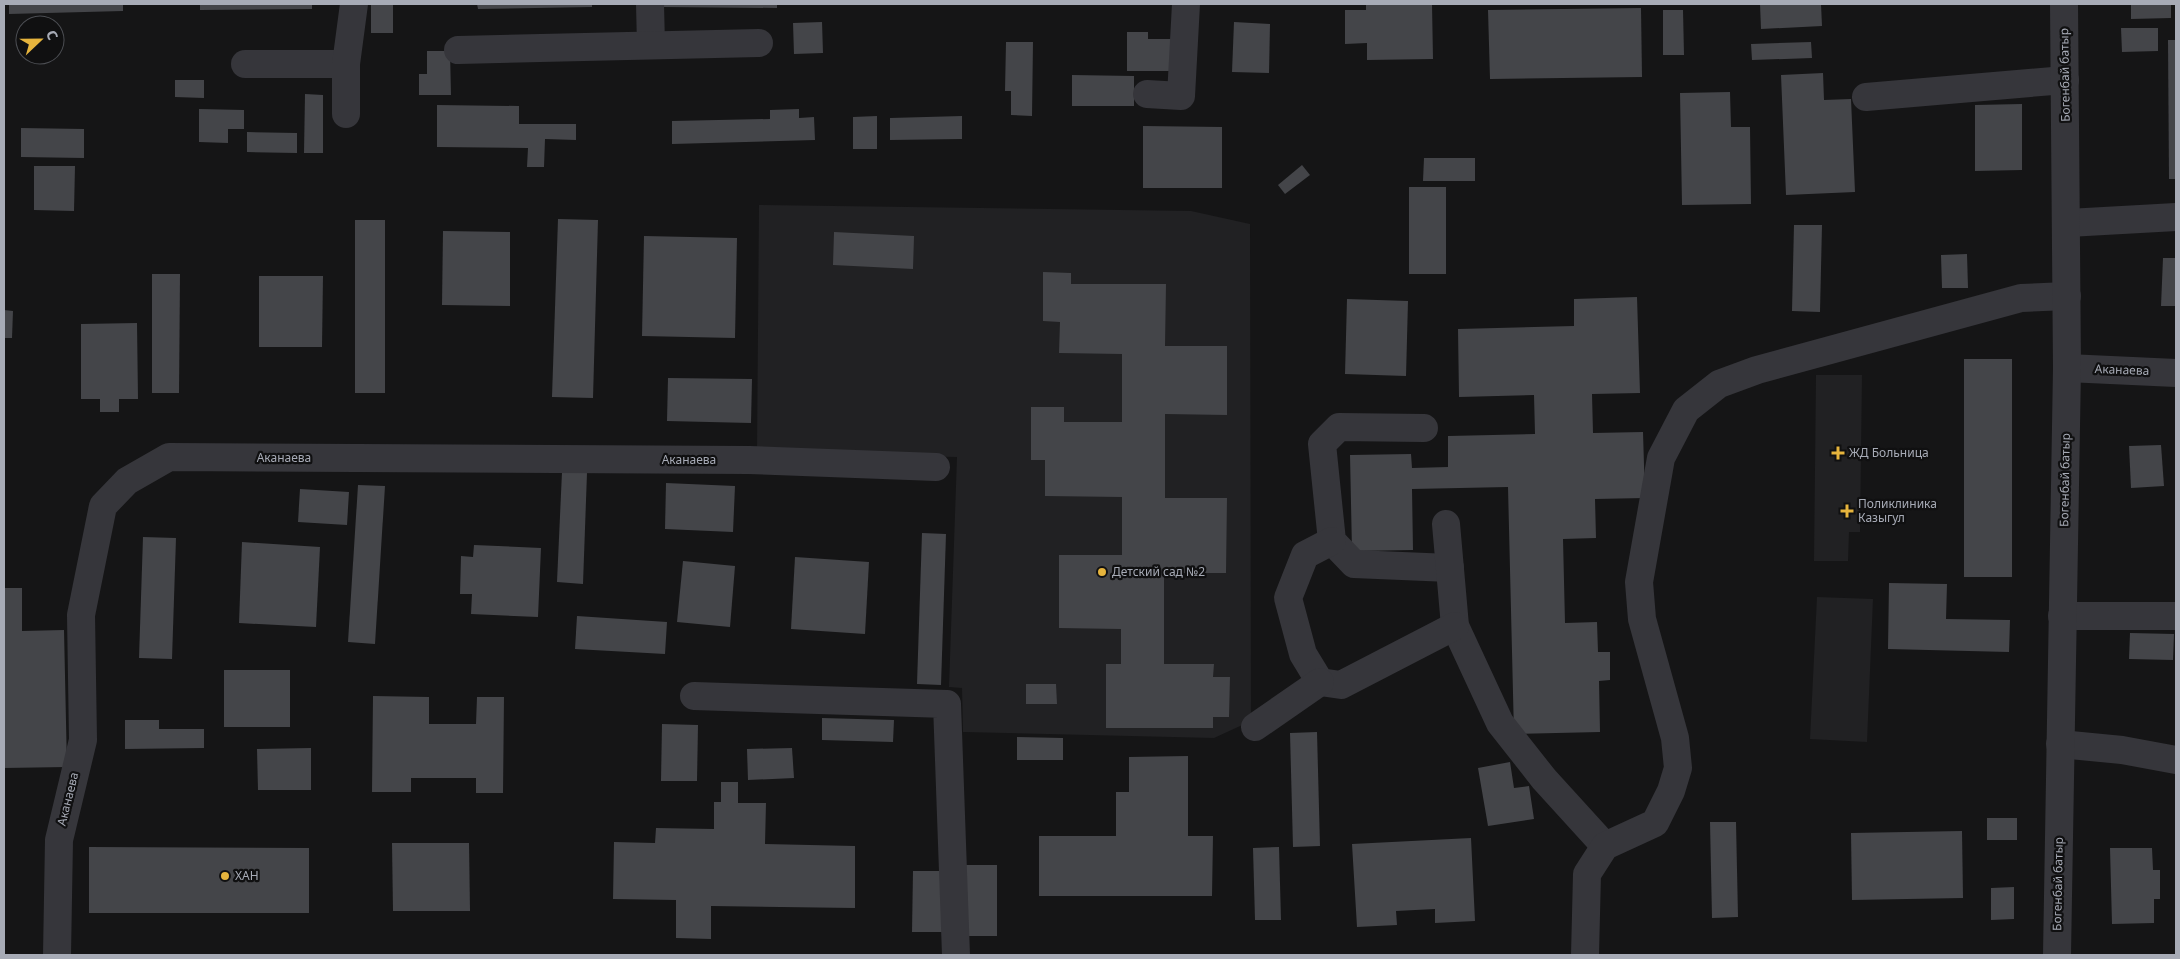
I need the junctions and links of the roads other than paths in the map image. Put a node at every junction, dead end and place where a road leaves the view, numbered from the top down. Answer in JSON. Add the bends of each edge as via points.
{"nodes":[{"id":1,"x":354,"y":4,"type":"edge"},
{"id":2,"x":650,"y":4,"type":"edge"},
{"id":3,"x":1186,"y":4,"type":"edge"},
{"id":4,"x":2064,"y":4,"type":"edge"},
{"id":5,"x":759,"y":43,"type":"dead end"},
{"id":6,"x":651,"y":46,"type":"junction"},
{"id":7,"x":458,"y":50,"type":"dead end"},
{"id":8,"x":245,"y":64,"type":"dead end"},
{"id":9,"x":346,"y":64,"type":"junction"},
{"id":10,"x":2065,"y":80,"type":"junction"},
{"id":11,"x":1147,"y":94,"type":"dead end"},
{"id":12,"x":1866,"y":98,"type":"dead end"},
{"id":13,"x":346,"y":114,"type":"dead end"},
{"id":14,"x":2176,"y":217,"type":"edge"},
{"id":15,"x":2068,"y":223,"type":"junction"},
{"id":16,"x":2067,"y":296,"type":"junction"},
{"id":17,"x":2067,"y":368,"type":"junction"},
{"id":18,"x":2176,"y":373,"type":"edge"},
{"id":19,"x":1424,"y":428,"type":"dead end"},
{"id":20,"x":936,"y":467,"type":"dead end"},
{"id":21,"x":1446,"y":524,"type":"dead end"},
{"id":22,"x":1332,"y":542,"type":"junction"},
{"id":23,"x":1450,"y":568,"type":"junction"},
{"id":24,"x":2062,"y":616,"type":"junction"},
{"id":25,"x":2176,"y":616,"type":"edge"},
{"id":26,"x":1455,"y":626,"type":"junction"},
{"id":27,"x":1320,"y":682,"type":"junction"},
{"id":28,"x":694,"y":696,"type":"dead end"},
{"id":29,"x":1255,"y":727,"type":"dead end"},
{"id":30,"x":2060,"y":744,"type":"junction"},
{"id":31,"x":2176,"y":760,"type":"edge"},
{"id":32,"x":1605,"y":846,"type":"junction"},
{"id":33,"x":57,"y":955,"type":"edge"},
{"id":34,"x":956,"y":955,"type":"edge"},
{"id":35,"x":1586,"y":955,"type":"edge"},
{"id":36,"x":2058,"y":955,"type":"edge"}],
"edges":[{"from":1,"to":9,"type":"street"},
{"from":2,"to":6,"type":"street"},
{"from":3,"to":11,"type":"street","via":[[1181,96]]},
{"from":4,"to":10,"type":"street","name":"Богенбай батыр"},
{"from":5,"to":6,"type":"street"},
{"from":6,"to":7,"type":"street"},
{"from":8,"to":9,"type":"street"},
{"from":9,"to":13,"type":"street"},
{"from":10,"to":12,"type":"street"},
{"from":10,"to":15,"type":"street","name":"Богенбай батыр"},
{"from":14,"to":15,"type":"street"},
{"from":15,"to":16,"type":"street","name":"Богенбай батыр"},
{"from":16,"to":17,"type":"street","name":"Богенбай батыр"},
{"from":16,"to":32,"type":"street","via":[[2021,298],[1757,370],[1719,384],[1686,410],[1661,458],[1639,582],[1642,620],[1675,738],[1678,768],[1655,823]]},
{"from":17,"to":18,"type":"street","name":"Аканаева"},
{"from":17,"to":24,"type":"street","name":"Богенбай батыр"},
{"from":19,"to":22,"type":"street","via":[[1340,427],[1322,444]]},
{"from":20,"to":33,"type":"street","name":"Аканаева","via":[[739,460],[169,457],[127,481],[103,506],[81,615],[83,740],[58,840]]},
{"from":21,"to":23,"type":"street"},
{"from":22,"to":23,"type":"street","via":[[1354,564]]},
{"from":22,"to":27,"type":"street","via":[[1305,555],[1288,598],[1303,654]]},
{"from":23,"to":26,"type":"street"},
{"from":24,"to":25,"type":"street"},
{"from":24,"to":30,"type":"street","name":"Богенбай батыр"},
{"from":26,"to":27,"type":"street","via":[[1341,685]]},
{"from":26,"to":32,"type":"street","via":[[1500,723],[1544,779]]},
{"from":27,"to":29,"type":"street"},
{"from":28,"to":34,"type":"street","via":[[947,704]]},
{"from":30,"to":31,"type":"street","via":[[2122,750]]},
{"from":30,"to":36,"type":"street","name":"Богенбай батыр"},
{"from":32,"to":35,"type":"street","via":[[1588,874]]}]}
